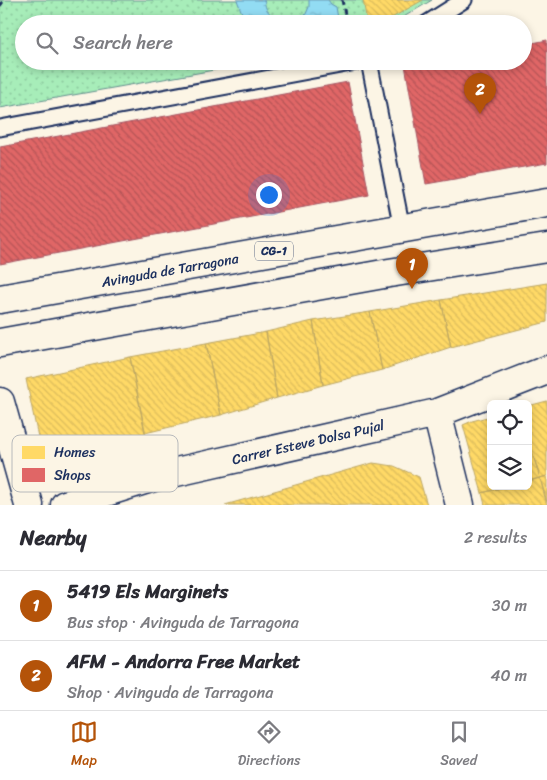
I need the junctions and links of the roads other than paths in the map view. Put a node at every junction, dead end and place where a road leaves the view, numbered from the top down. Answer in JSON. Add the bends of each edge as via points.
{"nodes":[{"id":1,"x":464,"y":0,"type":"edge"},
{"id":2,"x":440,"y":15,"type":"edge"},
{"id":3,"x":313,"y":70,"type":"edge"},
{"id":4,"x":370,"y":70,"type":"edge"},
{"id":5,"x":0,"y":128,"type":"edge"},
{"id":6,"x":547,"y":203,"type":"edge"},
{"id":7,"x":402,"y":229,"type":"junction"},
{"id":8,"x":547,"y":248,"type":"edge"},
{"id":9,"x":0,"y":299,"type":"edge"},
{"id":10,"x":0,"y":342,"type":"edge"},
{"id":11,"x":547,"y":370,"type":"edge"},
{"id":12,"x":0,"y":402,"type":"edge"},
{"id":13,"x":437,"y":413,"type":"junction"},
{"id":14,"x":12,"y":445,"type":"edge"},
{"id":15,"x":178,"y":472,"type":"edge"},
{"id":16,"x":25,"y":492,"type":"edge"},
{"id":17,"x":106,"y":492,"type":"edge"},
{"id":18,"x":29,"y":505,"type":"edge"},
{"id":19,"x":65,"y":505,"type":"edge"},
{"id":20,"x":460,"y":505,"type":"edge"}],
"edges":[{"from":1,"to":2,"type":"lane"},
{"from":3,"to":5,"type":"lane"},
{"from":4,"to":7,"type":"lane"},
{"from":6,"to":7,"type":"main road","name":"Avinguda de Tarragona","number":"CG-1"},
{"from":7,"to":9,"type":"main road","name":"Avinguda de Tarragona","number":"CG-1"},
{"from":8,"to":10,"type":"main road"},
{"from":11,"to":13,"type":"main road","name":"Carrer Esteve Dolsa Pujal"},
{"from":12,"to":14,"type":"main road"},
{"from":13,"to":15,"type":"main road","name":"Carrer Esteve Dolsa Pujal"},
{"from":13,"to":20,"type":"main road"},
{"from":16,"to":18,"type":"main road"},
{"from":17,"to":19,"type":"main road","name":"Carrer Esteve Dolsa Pujal"}]}
